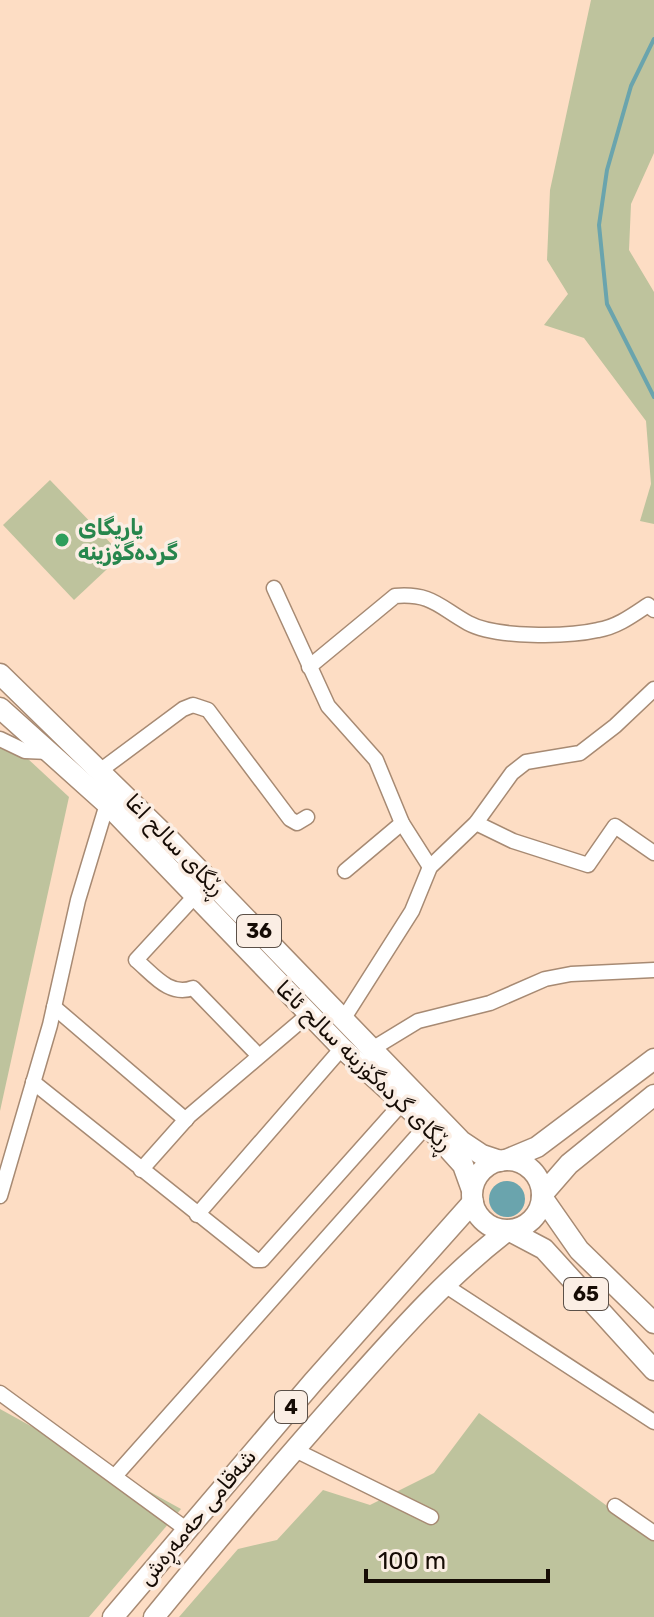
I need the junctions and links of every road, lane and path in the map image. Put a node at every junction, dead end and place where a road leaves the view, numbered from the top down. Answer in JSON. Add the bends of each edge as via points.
{"nodes":[{"id":1,"x":274,"y":588,"type":"dead end"},
{"id":2,"x":654,"y":610,"type":"edge"},
{"id":3,"x":309,"y":667,"type":"junction"},
{"id":4,"x":0,"y":674,"type":"edge"},
{"id":5,"x":653,"y":693,"type":"edge"},
{"id":6,"x":3,"y":711,"type":"edge"},
{"id":7,"x":0,"y":739,"type":"edge"},
{"id":8,"x":58,"y":744,"type":"junction"},
{"id":9,"x":101,"y":770,"type":"junction"},
{"id":10,"x":107,"y":804,"type":"junction"},
{"id":11,"x":307,"y":817,"type":"dead end"},
{"id":12,"x":402,"y":823,"type":"junction"},
{"id":13,"x":476,"y":823,"type":"junction"},
{"id":14,"x":654,"y":852,"type":"edge"},
{"id":15,"x":430,"y":867,"type":"junction"},
{"id":16,"x":345,"y":871,"type":"dead end"},
{"id":17,"x":195,"y":896,"type":"junction"},
{"id":18,"x":654,"y":970,"type":"edge"},
{"id":19,"x":54,"y":1007,"type":"junction"},
{"id":20,"x":309,"y":1014,"type":"junction"},
{"id":21,"x":344,"y":1018,"type":"junction"},
{"id":22,"x":342,"y":1048,"type":"junction"},
{"id":23,"x":372,"y":1049,"type":"junction"},
{"id":24,"x":258,"y":1055,"type":"junction"},
{"id":25,"x":654,"y":1059,"type":"edge"},
{"id":26,"x":33,"y":1082,"type":"junction"},
{"id":27,"x":654,"y":1095,"type":"edge"},
{"id":28,"x":402,"y":1103,"type":"junction"},
{"id":29,"x":186,"y":1120,"type":"junction"},
{"id":30,"x":427,"y":1125,"type":"junction"},
{"id":31,"x":503,"y":1160,"type":"junction"},
{"id":32,"x":141,"y":1170,"type":"junction"},
{"id":33,"x":0,"y":1196,"type":"edge"},
{"id":34,"x":472,"y":1196,"type":"junction"},
{"id":35,"x":542,"y":1196,"type":"junction"},
{"id":36,"x":197,"y":1215,"type":"junction"},
{"id":37,"x":507,"y":1230,"type":"junction"},
{"id":38,"x":443,"y":1284,"type":"junction"},
{"id":39,"x":654,"y":1323,"type":"edge"},
{"id":40,"x":654,"y":1370,"type":"edge"},
{"id":41,"x":0,"y":1393,"type":"edge"},
{"id":42,"x":654,"y":1422,"type":"edge"},
{"id":43,"x":295,"y":1450,"type":"junction"},
{"id":44,"x":115,"y":1476,"type":"junction"},
{"id":45,"x":615,"y":1506,"type":"dead end"},
{"id":46,"x":431,"y":1517,"type":"dead end"},
{"id":47,"x":651,"y":1525,"type":"edge"},
{"id":48,"x":186,"y":1529,"type":"junction"},
{"id":49,"x":113,"y":1617,"type":"edge"},
{"id":50,"x":154,"y":1617,"type":"edge"}],
"edges":[{"from":1,"to":3,"type":"street"},
{"from":2,"to":3,"type":"street","via":[[648,605],[623,622],[598,630],[508,633],[470,624],[438,601],[395,596]]},
{"from":3,"to":12,"type":"street","via":[[328,706],[376,760]]},
{"from":4,"to":8,"type":"highway","name":"ڕێگای سالح اغا","number":"36"},
{"from":5,"to":13,"type":"street","via":[[580,753],[526,762]]},
{"from":6,"to":8,"type":"highway","name":"ڕێگای گردەگۆزینە سالح ئاغا","number":"36"},
{"from":7,"to":8,"type":"street","via":[[25,751]]},
{"from":8,"to":9,"type":"highway","name":"ڕێگای سالح اغا","number":"36"},
{"from":8,"to":10,"type":"highway","name":"ڕێگای گردەگۆزینە سالح ئاغا","number":"36"},
{"from":9,"to":11,"type":"street","via":[[183,709],[198,706],[208,710],[290,819],[297,823]]},
{"from":9,"to":21,"type":"highway","name":"ڕێگای سالح اغا","number":"36"},
{"from":10,"to":17,"type":"highway","name":"ڕێگای گردەگۆزینە سالح ئاغا","number":"36"},
{"from":10,"to":19,"type":"street"},
{"from":12,"to":15,"type":"street"},
{"from":12,"to":16,"type":"street"},
{"from":13,"to":14,"type":"street","via":[[588,865],[615,826]]},
{"from":13,"to":15,"type":"street"},
{"from":15,"to":21,"type":"street","via":[[412,911]]},
{"from":17,"to":20,"type":"highway","name":"ڕێگای گردەگۆزینە سالح ئاغا","number":"36"},
{"from":17,"to":24,"type":"street","via":[[136,960],[170,989],[193,988]]},
{"from":18,"to":23,"type":"street","via":[[545,979],[490,1003],[418,1021]]},
{"from":19,"to":26,"type":"street"},
{"from":19,"to":29,"type":"street"},
{"from":20,"to":22,"type":"highway","name":"ڕێگای گردەگۆزینە سالح ئاغا","number":"36"},
{"from":20,"to":24,"type":"street"},
{"from":21,"to":23,"type":"highway","name":"ڕێگای سالح اغا","number":"36"},
{"from":22,"to":28,"type":"highway","name":"ڕێگای گردەگۆزینە سالح ئاغا","number":"36"},
{"from":22,"to":36,"type":"street"},
{"from":23,"to":31,"type":"highway","name":"ڕێگای سالح اغا","number":"36","via":[[461,1141],[482,1155]]},
{"from":24,"to":29,"type":"street"},
{"from":25,"to":31,"type":"highway","number":"4","via":[[537,1147]]},
{"from":26,"to":32,"type":"street"},
{"from":26,"to":33,"type":"street"},
{"from":27,"to":35,"type":"highway","number":"4","via":[[569,1164]]},
{"from":28,"to":30,"type":"highway","name":"ڕێگای گردەگۆزینە سالح ئاغا","number":"36"},
{"from":28,"to":36,"type":"street","via":[[262,1260],[250,1257]]},
{"from":29,"to":32,"type":"street"},
{"from":30,"to":34,"type":"highway","name":"ڕێگای گردەگۆزینە سالح ئاغا","number":"36","via":[[463,1165]]},
{"from":30,"to":44,"type":"street"},
{"from":31,"to":34,"type":"highway","number":"4","via":[[479,1174]]},
{"from":31,"to":35,"type":"highway","via":[[532,1170]]},
{"from":32,"to":36,"type":"street"},
{"from":34,"to":37,"type":"highway","via":[[481,1219]]},
{"from":34,"to":48,"type":"highway","name":"شەقامی حەمەڕەش","number":"4"},
{"from":35,"to":37,"type":"highway","number":"4","via":[[532,1221]]},
{"from":35,"to":39,"type":"highway","number":"65","via":[[579,1250]]},
{"from":37,"to":38,"type":"highway","name":"شەقامی حەمەڕەش","number":"4"},
{"from":37,"to":40,"type":"highway","number":"65","via":[[544,1249]]},
{"from":38,"to":42,"type":"street"},
{"from":38,"to":43,"type":"highway","name":"شەقامی حەمەڕەش","number":"4"},
{"from":41,"to":44,"type":"street"},
{"from":43,"to":46,"type":"street"},
{"from":43,"to":50,"type":"highway","name":"شەقامی حەمەڕەش","number":"4"},
{"from":44,"to":48,"type":"street"},
{"from":45,"to":47,"type":"street"},
{"from":48,"to":49,"type":"highway","name":"شەقامی حەمەڕەش","number":"4"}]}
